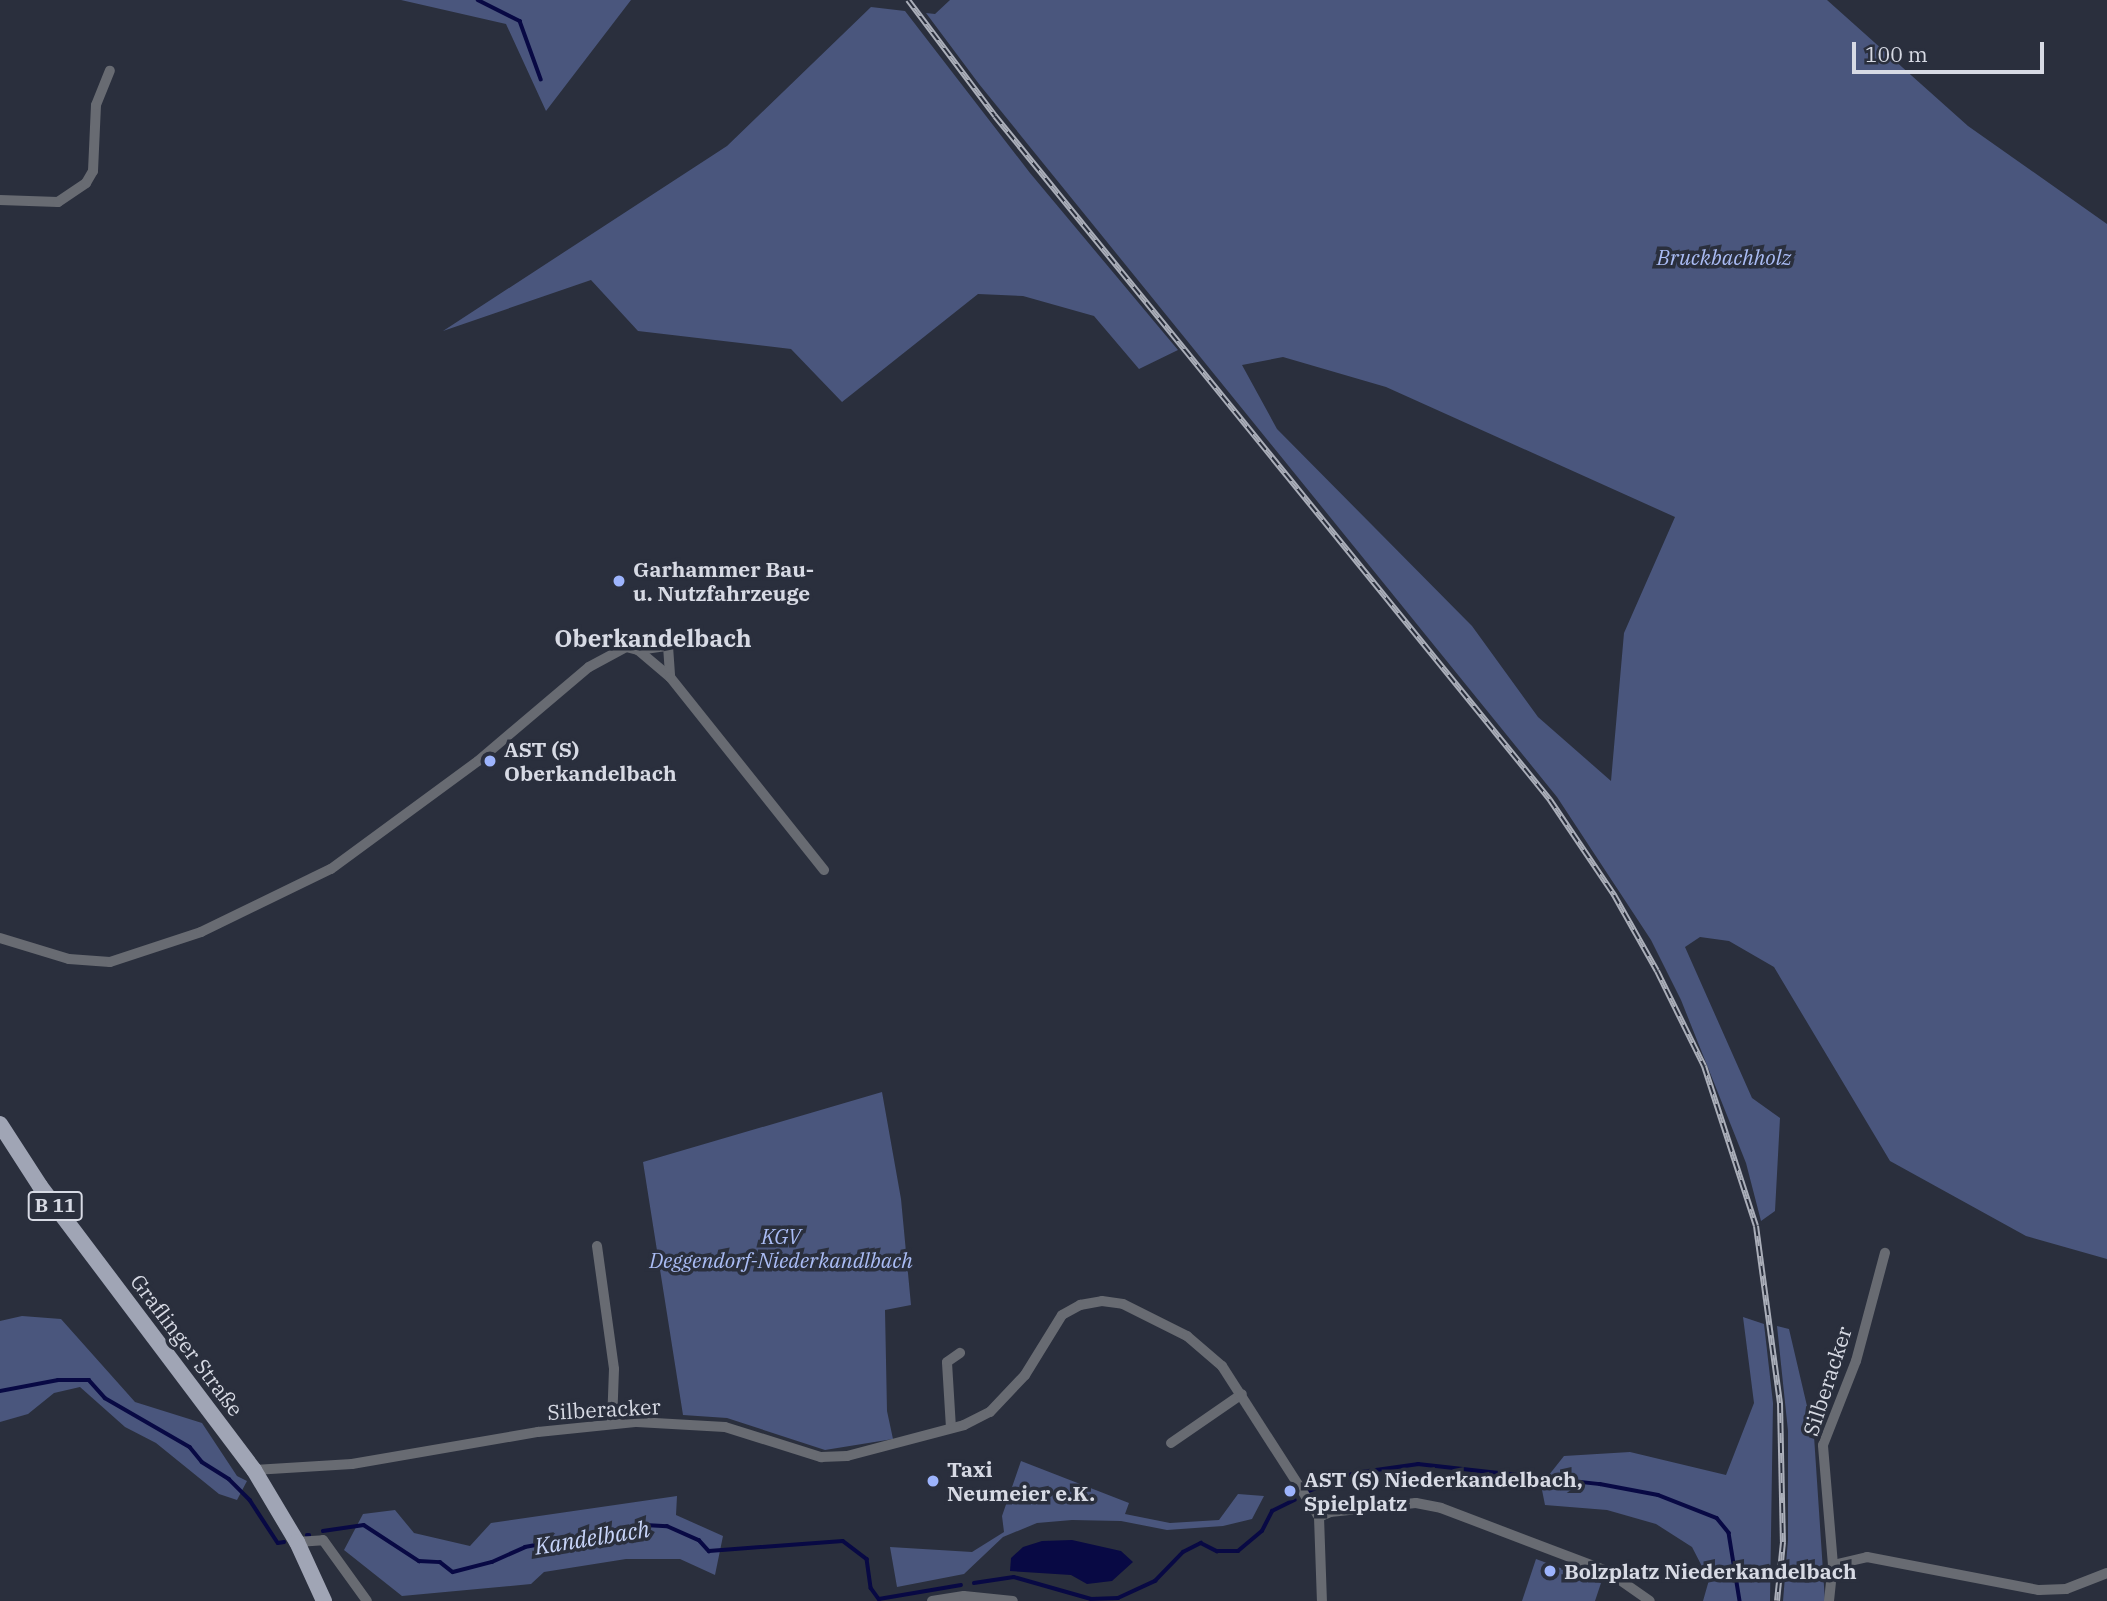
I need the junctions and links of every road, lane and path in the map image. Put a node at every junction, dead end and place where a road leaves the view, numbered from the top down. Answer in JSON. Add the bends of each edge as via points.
{"nodes":[{"id":1,"x":110,"y":71,"type":"dead end"},
{"id":2,"x":0,"y":200,"type":"edge"},
{"id":3,"x":638,"y":650,"type":"junction"},
{"id":4,"x":670,"y":677,"type":"junction"},
{"id":5,"x":824,"y":870,"type":"dead end"},
{"id":6,"x":0,"y":938,"type":"edge"},
{"id":7,"x":0,"y":1124,"type":"edge"},
{"id":8,"x":597,"y":1246,"type":"dead end"},
{"id":9,"x":1885,"y":1253,"type":"dead end"},
{"id":10,"x":960,"y":1353,"type":"dead end"},
{"id":11,"x":1242,"y":1394,"type":"junction"},
{"id":12,"x":612,"y":1424,"type":"junction"},
{"id":13,"x":951,"y":1429,"type":"junction"},
{"id":14,"x":1171,"y":1443,"type":"dead end"},
{"id":15,"x":254,"y":1470,"type":"junction"},
{"id":16,"x":1319,"y":1517,"type":"junction"},
{"id":17,"x":298,"y":1542,"type":"junction"},
{"id":18,"x":1833,"y":1564,"type":"junction"},
{"id":19,"x":2107,"y":1573,"type":"edge"},
{"id":20,"x":990,"y":1599,"type":"edge"},
{"id":21,"x":324,"y":1601,"type":"edge"},
{"id":22,"x":367,"y":1601,"type":"edge"},
{"id":23,"x":932,"y":1601,"type":"edge"},
{"id":24,"x":1013,"y":1601,"type":"edge"},
{"id":25,"x":1322,"y":1601,"type":"edge"},
{"id":26,"x":1650,"y":1601,"type":"edge"},
{"id":27,"x":1829,"y":1601,"type":"edge"}],
"edges":[{"from":1,"to":2,"type":"street","via":[[96,105],[93,171],[86,183],[58,202]]},
{"from":3,"to":4,"type":"street"},
{"from":3,"to":4,"type":"street","via":[[668,646]]},
{"from":3,"to":6,"type":"street","via":[[626,647],[589,667],[478,761],[331,869],[201,932],[110,962],[69,959]]},
{"from":4,"to":5,"type":"street"},
{"from":7,"to":15,"type":"main road","name":"Graflinger Straße","number":"B 11","via":[[40,1186]]},
{"from":8,"to":12,"type":"street","via":[[614,1369]]},
{"from":9,"to":18,"type":"street","name":"Silberacker","via":[[1856,1361],[1824,1445]]},
{"from":10,"to":13,"type":"street","via":[[947,1362]]},
{"from":11,"to":13,"type":"street","name":"Silberacker","via":[[1222,1366],[1187,1336],[1123,1304],[1102,1301],[1062,1315],[1008,1396],[990,1412]]},
{"from":11,"to":14,"type":"street"},
{"from":11,"to":16,"type":"street","name":"Silberacker"},
{"from":12,"to":13,"type":"street","name":"Silberacker","via":[[724,1427],[821,1457],[847,1457]]},
{"from":12,"to":15,"type":"street","name":"Silberacker","via":[[352,1464]]},
{"from":15,"to":17,"type":"main road","name":"Graflinger Straße","number":"B 11"},
{"from":16,"to":25,"type":"street"},
{"from":16,"to":26,"type":"street","via":[[1416,1503],[1441,1508],[1607,1571]]},
{"from":17,"to":21,"type":"main road","name":"Graflinger Straße","number":"B 11"},
{"from":17,"to":22,"type":"street","via":[[323,1540]]},
{"from":18,"to":19,"type":"street","via":[[1867,1557],[2039,1590],[2066,1589]]},
{"from":18,"to":27,"type":"street","name":"Silberacker"},
{"from":20,"to":23,"type":"street"},
{"from":20,"to":24,"type":"street"}]}
